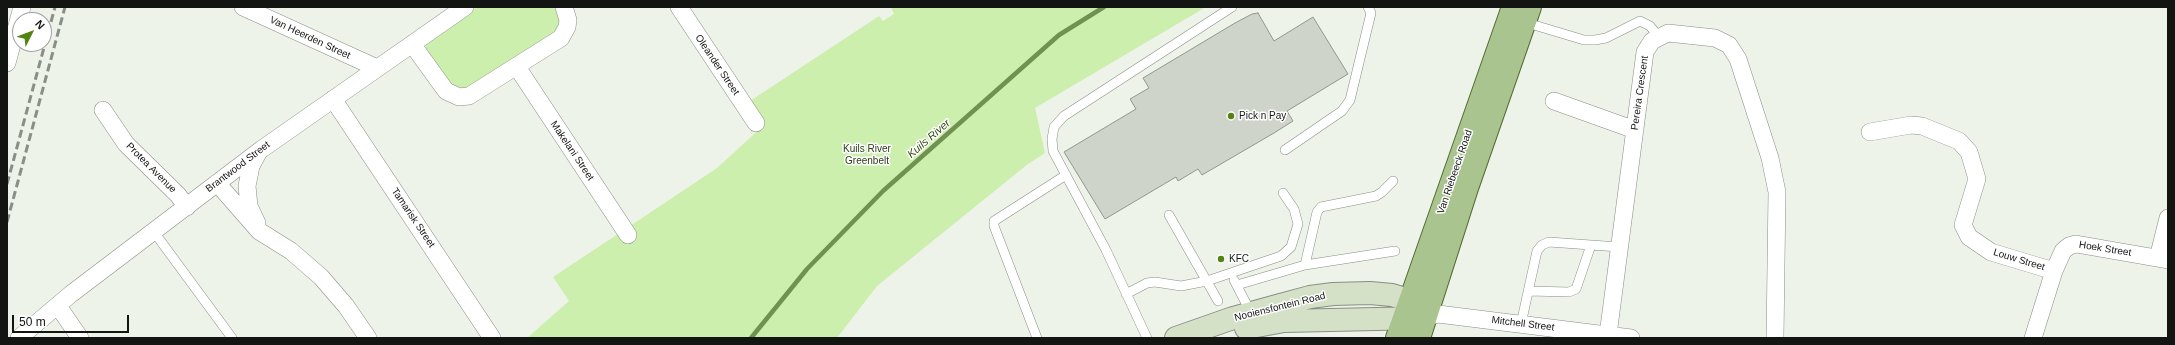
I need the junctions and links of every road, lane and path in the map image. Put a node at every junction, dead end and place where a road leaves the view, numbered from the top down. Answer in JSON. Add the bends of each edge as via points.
{"nodes":[{"id":1,"x":22,"y":7,"type":"edge"},
{"id":2,"x":243,"y":7,"type":"edge"},
{"id":3,"x":465,"y":7,"type":"edge"},
{"id":4,"x":564,"y":7,"type":"edge"},
{"id":5,"x":679,"y":7,"type":"edge"},
{"id":6,"x":1232,"y":7,"type":"edge"},
{"id":7,"x":1368,"y":7,"type":"edge"},
{"id":8,"x":1522,"y":12,"type":"edge"},
{"id":9,"x":1659,"y":37,"type":"junction"},
{"id":10,"x":412,"y":44,"type":"junction"},
{"id":11,"x":7,"y":63,"type":"edge"},
{"id":12,"x":516,"y":67,"type":"junction"},
{"id":13,"x":377,"y":68,"type":"junction"},
{"id":14,"x":333,"y":99,"type":"junction"},
{"id":15,"x":1554,"y":101,"type":"dead end"},
{"id":16,"x":103,"y":110,"type":"dead end"},
{"id":17,"x":756,"y":123,"type":"dead end"},
{"id":18,"x":1635,"y":130,"type":"junction"},
{"id":19,"x":1870,"y":132,"type":"dead end"},
{"id":20,"x":262,"y":148,"type":"junction"},
{"id":21,"x":1285,"y":150,"type":"dead end"},
{"id":22,"x":1066,"y":175,"type":"junction"},
{"id":23,"x":1393,"y":181,"type":"dead end"},
{"id":24,"x":217,"y":182,"type":"junction"},
{"id":25,"x":1283,"y":194,"type":"dead end"},
{"id":26,"x":187,"y":207,"type":"junction"},
{"id":27,"x":1169,"y":215,"type":"dead end"},
{"id":28,"x":2168,"y":218,"type":"edge"},
{"id":29,"x":154,"y":232,"type":"junction"},
{"id":30,"x":628,"y":235,"type":"dead end"},
{"id":31,"x":274,"y":240,"type":"junction"},
{"id":32,"x":1591,"y":245,"type":"junction"},
{"id":33,"x":1619,"y":247,"type":"junction"},
{"id":34,"x":1395,"y":251,"type":"dead end"},
{"id":35,"x":2163,"y":259,"type":"edge"},
{"id":36,"x":1306,"y":265,"type":"junction"},
{"id":37,"x":2054,"y":271,"type":"junction"},
{"id":38,"x":1231,"y":274,"type":"junction"},
{"id":39,"x":1207,"y":281,"type":"junction"},
{"id":40,"x":1237,"y":285,"type":"junction"},
{"id":41,"x":1528,"y":291,"type":"junction"},
{"id":42,"x":1126,"y":294,"type":"junction"},
{"id":43,"x":1218,"y":301,"type":"dead end"},
{"id":44,"x":58,"y":306,"type":"junction"},
{"id":45,"x":1251,"y":313,"type":"junction"},
{"id":46,"x":1417,"y":316,"type":"edge"},
{"id":47,"x":1521,"y":324,"type":"junction"},
{"id":48,"x":1557,"y":333,"type":"edge"},
{"id":49,"x":1608,"y":335,"type":"junction"},
{"id":50,"x":19,"y":338,"type":"edge"},
{"id":51,"x":80,"y":338,"type":"edge"},
{"id":52,"x":232,"y":338,"type":"edge"},
{"id":53,"x":368,"y":338,"type":"edge"},
{"id":54,"x":492,"y":338,"type":"edge"},
{"id":55,"x":1037,"y":338,"type":"edge"},
{"id":56,"x":1147,"y":338,"type":"edge"},
{"id":57,"x":1176,"y":338,"type":"edge"},
{"id":58,"x":1210,"y":338,"type":"edge"},
{"id":59,"x":1419,"y":338,"type":"edge"},
{"id":60,"x":1631,"y":338,"type":"edge"},
{"id":61,"x":1775,"y":338,"type":"edge"},
{"id":62,"x":2033,"y":338,"type":"edge"}],
"edges":[{"from":1,"to":11,"type":"street"},
{"from":2,"to":13,"type":"street","name":"Van Heerden Street"},
{"from":3,"to":10,"type":"street","name":"Brantwood Street"},
{"from":4,"to":12,"type":"street","via":[[568,20],[561,38]]},
{"from":5,"to":17,"type":"street","name":"Oleander Street"},
{"from":6,"to":22,"type":"lane","via":[[1064,116],[1054,127],[1052,140],[1053,151]]},
{"from":7,"to":21,"type":"lane","via":[[1371,13],[1350,100],[1342,111]]},
{"from":8,"to":9,"type":"lane","via":[[1584,40],[1606,38],[1640,21],[1650,26]]},
{"from":8,"to":46,"type":"main road","name":"Van Riebeeck Road"},
{"from":9,"to":18,"type":"street","name":"Pereira Crescent","via":[[1652,41],[1645,52]]},
{"from":9,"to":61,"type":"street","via":[[1668,33],[1715,38],[1729,45],[1738,59],[1770,158],[1777,192]]},
{"from":10,"to":12,"type":"street","via":[[446,92],[459,97],[474,94]]},
{"from":10,"to":13,"type":"street","name":"Brantwood Street"},
{"from":12,"to":30,"type":"street","name":"Makelani Street"},
{"from":13,"to":14,"type":"street","name":"Brantwood Street"},
{"from":14,"to":20,"type":"street","name":"Brantwood Street"},
{"from":14,"to":54,"type":"street","name":"Tamarisk Street"},
{"from":15,"to":18,"type":"street"},
{"from":16,"to":26,"type":"street","name":"Protea Avenue","via":[[126,144]]},
{"from":18,"to":33,"type":"street","name":"Pereira Crescent"},
{"from":19,"to":37,"type":"street","name":"Louw Street","via":[[1912,125],[1922,126],[1959,142],[1969,152],[1977,179],[1963,225],[1969,237],[1991,252]]},
{"from":20,"to":24,"type":"street","name":"Brantwood Street"},
{"from":20,"to":31,"type":"street","via":[[251,166],[247,196],[259,226]]},
{"from":22,"to":42,"type":"lane"},
{"from":22,"to":55,"type":"lane","via":[[994,221]]},
{"from":23,"to":36,"type":"lane","via":[[1376,196],[1321,207],[1317,212]]},
{"from":24,"to":26,"type":"street","name":"Brantwood Street"},
{"from":24,"to":31,"type":"street","via":[[249,221]]},
{"from":25,"to":38,"type":"lane","via":[[1297,216],[1297,231],[1291,247],[1281,256]]},
{"from":26,"to":29,"type":"street","name":"Brantwood Street"},
{"from":27,"to":39,"type":"lane"},
{"from":28,"to":35,"type":"street"},
{"from":29,"to":44,"type":"street","name":"Brantwood Street"},
{"from":29,"to":52,"type":"lane"},
{"from":31,"to":53,"type":"street","via":[[321,277],[346,306]]},
{"from":32,"to":33,"type":"lane"},
{"from":32,"to":41,"type":"lane","via":[[1576,289],[1569,292]]},
{"from":32,"to":41,"type":"lane","via":[[1550,242],[1542,245],[1537,251]]},
{"from":33,"to":49,"type":"street","name":"Pereira Crescent"},
{"from":34,"to":36,"type":"lane"},
{"from":35,"to":37,"type":"street","name":"Hoek Street","via":[[2076,244],[2063,251]]},
{"from":36,"to":40,"type":"lane"},
{"from":37,"to":62,"type":"street","name":"Hoek Street"},
{"from":38,"to":39,"type":"lane"},
{"from":38,"to":40,"type":"lane"},
{"from":39,"to":42,"type":"lane","via":[[1181,286],[1147,283]]},
{"from":39,"to":43,"type":"lane"},
{"from":40,"to":45,"type":"lane"},
{"from":41,"to":47,"type":"lane"},
{"from":42,"to":56,"type":"lane"},
{"from":44,"to":50,"type":"street","name":"Brantwood Street"},
{"from":44,"to":51,"type":"street"},
{"from":45,"to":46,"type":"street","name":"Nooiensfontein Road","via":[[1310,297],[1370,293]]},
{"from":45,"to":57,"type":"street","name":"Nooiensfontein Road"},
{"from":46,"to":47,"type":"street","name":"Mitchell Street"},
{"from":46,"to":58,"type":"street","name":"Nooiensfontein Road","via":[[1284,321]]},
{"from":46,"to":59,"type":"main road","name":"Van Riebeeck Road"},
{"from":47,"to":48,"type":"street","name":"Mitchell Street"},
{"from":48,"to":49,"type":"street","name":"Mitchell Street"},
{"from":49,"to":60,"type":"street","name":"Mitchell Street"}]}
